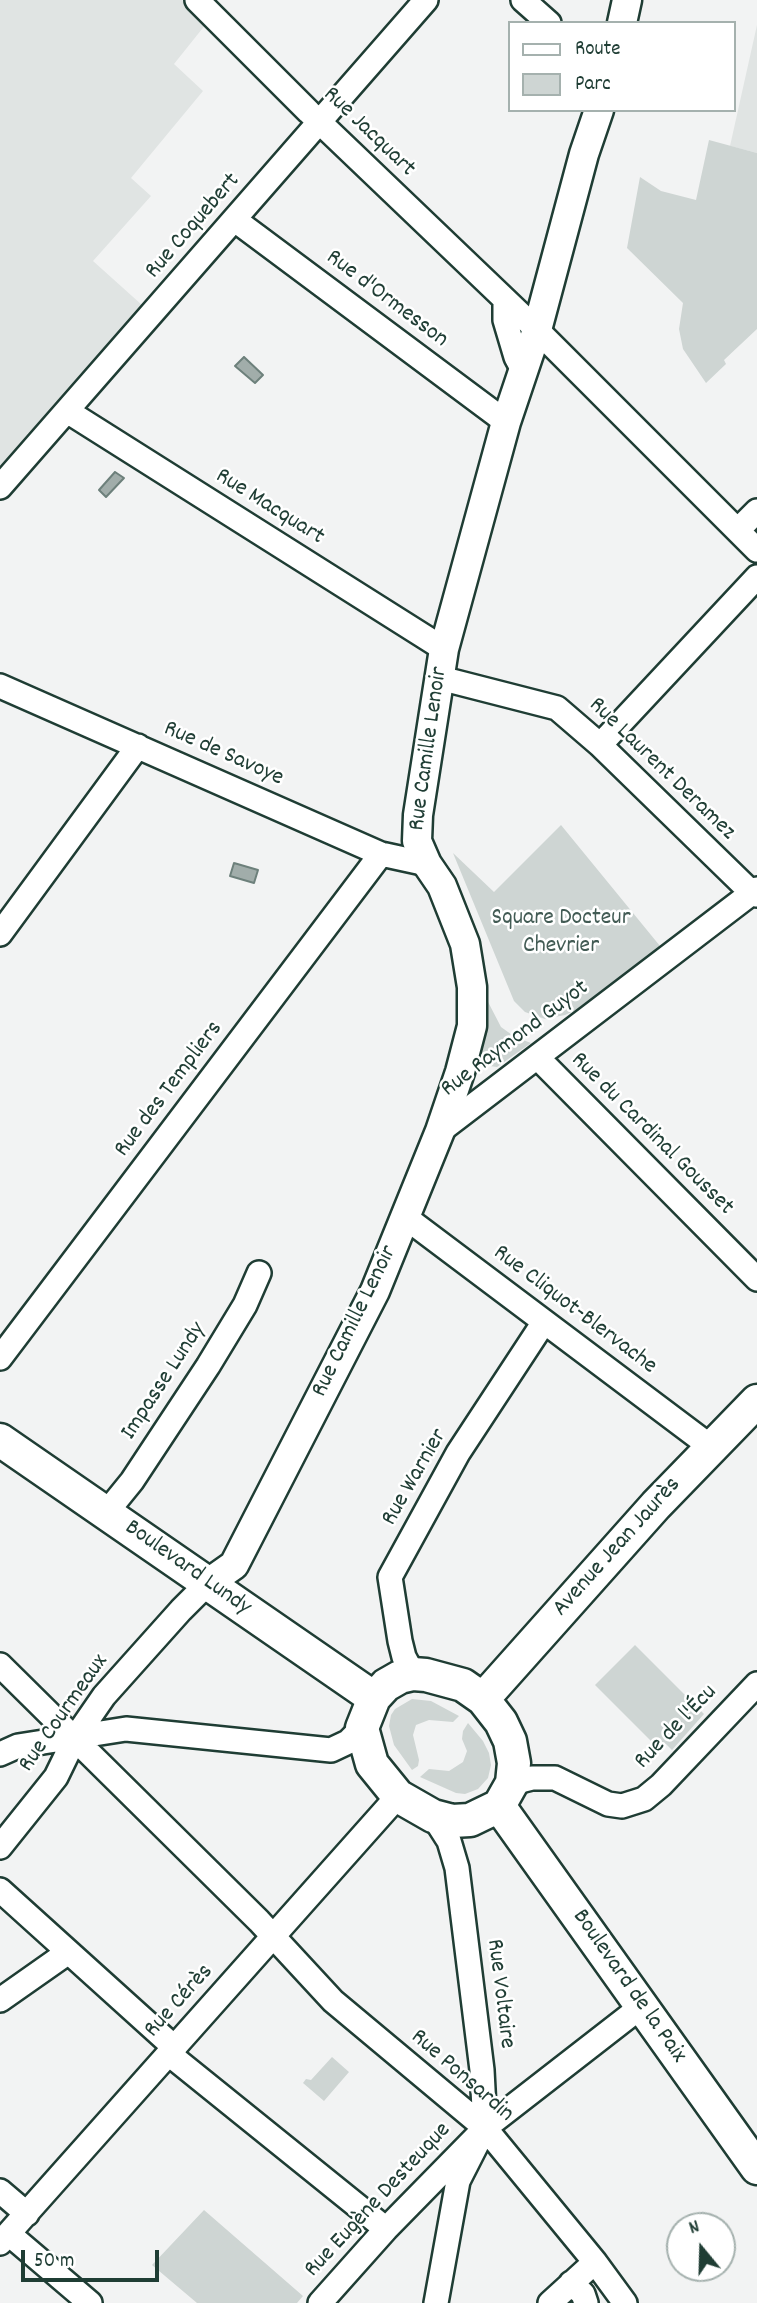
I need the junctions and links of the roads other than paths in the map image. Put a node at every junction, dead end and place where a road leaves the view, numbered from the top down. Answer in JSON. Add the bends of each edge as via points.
{"nodes":[{"id":1,"x":197,"y":0,"type":"edge"},
{"id":2,"x":426,"y":0,"type":"edge"},
{"id":3,"x":523,"y":0,"type":"edge"},
{"id":4,"x":627,"y":0,"type":"edge"},
{"id":5,"x":547,"y":21,"type":"edge"},
{"id":6,"x":622,"y":21,"type":"edge"},
{"id":7,"x":598,"y":112,"type":"edge"},
{"id":8,"x":320,"y":123,"type":"junction"},
{"id":9,"x":234,"y":220,"type":"junction"},
{"id":10,"x":505,"y":301,"type":"junction"},
{"id":11,"x":537,"y":330,"type":"junction"},
{"id":12,"x":523,"y":370,"type":"junction"},
{"id":13,"x":67,"y":411,"type":"junction"},
{"id":14,"x":506,"y":422,"type":"junction"},
{"id":15,"x":0,"y":487,"type":"edge"},
{"id":16,"x":757,"y":510,"type":"edge"},
{"id":17,"x":738,"y":530,"type":"junction"},
{"id":18,"x":757,"y":550,"type":"edge"},
{"id":19,"x":757,"y":577,"type":"edge"},
{"id":20,"x":444,"y":649,"type":"junction"},
{"id":21,"x":440,"y":678,"type":"junction"},
{"id":22,"x":0,"y":686,"type":"edge"},
{"id":23,"x":600,"y":745,"type":"junction"},
{"id":24,"x":138,"y":746,"type":"junction"},
{"id":25,"x":381,"y":854,"type":"junction"},
{"id":26,"x":427,"y":864,"type":"junction"},
{"id":27,"x":755,"y":892,"type":"edge"},
{"id":28,"x":0,"y":934,"type":"edge"},
{"id":29,"x":538,"y":1058,"type":"junction"},
{"id":30,"x":440,"y":1131,"type":"junction"},
{"id":31,"x":405,"y":1217,"type":"junction"},
{"id":32,"x":259,"y":1273,"type":"dead end"},
{"id":33,"x":757,"y":1279,"type":"edge"},
{"id":34,"x":544,"y":1322,"type":"junction"},
{"id":35,"x":0,"y":1358,"type":"edge"},
{"id":36,"x":751,"y":1415,"type":"edge"},
{"id":37,"x":0,"y":1440,"type":"edge"},
{"id":38,"x":711,"y":1447,"type":"junction"},
{"id":39,"x":106,"y":1513,"type":"junction"},
{"id":40,"x":207,"y":1584,"type":"junction"},
{"id":41,"x":0,"y":1665,"type":"edge"},
{"id":42,"x":413,"y":1674,"type":"junction"},
{"id":43,"x":757,"y":1684,"type":"edge"},
{"id":44,"x":374,"y":1698,"type":"junction"},
{"id":45,"x":483,"y":1699,"type":"junction"},
{"id":46,"x":362,"y":1728,"type":"junction"},
{"id":47,"x":75,"y":1738,"type":"junction"},
{"id":48,"x":0,"y":1754,"type":"edge"},
{"id":49,"x":506,"y":1795,"type":"junction"},
{"id":50,"x":398,"y":1796,"type":"junction"},
{"id":51,"x":433,"y":1816,"type":"junction"},
{"id":52,"x":0,"y":1847,"type":"edge"},
{"id":53,"x":0,"y":1890,"type":"edge"},
{"id":54,"x":274,"y":1936,"type":"junction"},
{"id":55,"x":67,"y":1953,"type":"junction"},
{"id":56,"x":0,"y":2000,"type":"edge"},
{"id":57,"x":642,"y":2006,"type":"junction"},
{"id":58,"x":172,"y":2051,"type":"junction"},
{"id":59,"x":485,"y":2128,"type":"junction"},
{"id":60,"x":757,"y":2168,"type":"edge"},
{"id":61,"x":0,"y":2191,"type":"edge"},
{"id":62,"x":421,"y":2193,"type":"junction"},
{"id":63,"x":455,"y":2200,"type":"junction"},
{"id":64,"x":27,"y":2214,"type":"junction"},
{"id":65,"x":386,"y":2229,"type":"junction"},
{"id":66,"x":4,"y":2239,"type":"edge"},
{"id":67,"x":595,"y":2262,"type":"junction"},
{"id":68,"x":571,"y":2283,"type":"junction"},
{"id":69,"x":90,"y":2303,"type":"edge"},
{"id":70,"x":320,"y":2303,"type":"edge"},
{"id":71,"x":436,"y":2303,"type":"edge"},
{"id":72,"x":551,"y":2303,"type":"edge"},
{"id":73,"x":586,"y":2303,"type":"edge"},
{"id":74,"x":625,"y":2303,"type":"edge"}],
"edges":[{"from":1,"to":8,"type":"street","name":"Rue Jacquart"},
{"from":2,"to":8,"type":"street","name":"Rue Coquebert"},
{"from":3,"to":5,"type":"street"},
{"from":4,"to":6,"type":"street"},
{"from":7,"to":11,"type":"street","name":"Rue Camille Lenoir"},
{"from":8,"to":9,"type":"street","name":"Rue Coquebert"},
{"from":8,"to":10,"type":"street","name":"Rue Jacquart"},
{"from":9,"to":13,"type":"street","name":"Rue Coquebert"},
{"from":9,"to":14,"type":"street","name":"Rue d'Ormesson"},
{"from":10,"to":11,"type":"street","name":"Rue Jacquart"},
{"from":10,"to":12,"type":"street","via":[[505,320]]},
{"from":11,"to":12,"type":"street","name":"Rue Camille Lenoir"},
{"from":11,"to":17,"type":"street","name":"Rue Jacquart"},
{"from":12,"to":14,"type":"street","name":"Rue Camille Lenoir"},
{"from":13,"to":15,"type":"street","name":"Rue Coquebert"},
{"from":13,"to":20,"type":"street","name":"Rue Macquart"},
{"from":14,"to":20,"type":"street","name":"Rue Camille Lenoir"},
{"from":16,"to":17,"type":"street"},
{"from":17,"to":18,"type":"street","name":"Rue Jacquart"},
{"from":19,"to":23,"type":"street"},
{"from":20,"to":21,"type":"street","name":"Rue Camille Lenoir"},
{"from":21,"to":23,"type":"street","name":"Rue Laurent Deramez","via":[[557,708]]},
{"from":21,"to":26,"type":"street","name":"Rue Camille Lenoir","via":[[418,815],[417,841]]},
{"from":22,"to":24,"type":"street","name":"Rue de Savoye"},
{"from":23,"to":27,"type":"street","name":"Rue Laurent Deramez"},
{"from":24,"to":25,"type":"street","name":"Rue de Savoye"},
{"from":24,"to":28,"type":"street"},
{"from":25,"to":26,"type":"street","name":"Rue de Savoye"},
{"from":25,"to":35,"type":"street","name":"Rue des Templiers"},
{"from":26,"to":30,"type":"street","name":"Rue Camille Lenoir","via":[[442,886],[464,939],[472,987],[472,1026]]},
{"from":27,"to":29,"type":"street","name":"Rue Raymond Guyot"},
{"from":29,"to":30,"type":"street","name":"Rue Raymond Guyot"},
{"from":29,"to":33,"type":"street","name":"Rue du Cardinal Gousset"},
{"from":30,"to":31,"type":"street","name":"Rue Camille Lenoir"},
{"from":31,"to":34,"type":"street","name":"Rue Cliquot-Blervache"},
{"from":31,"to":40,"type":"street","name":"Rue Camille Lenoir","via":[[375,1292],[234,1565]]},
{"from":32,"to":39,"type":"street","name":"Impasse Lundy","via":[[215,1355]]},
{"from":34,"to":38,"type":"street","name":"Rue Cliquot-Blervache"},
{"from":34,"to":42,"type":"street","name":"Rue Warnier","via":[[458,1453],[390,1577],[400,1641]]},
{"from":36,"to":38,"type":"main road","name":"Avenue Jean Jaurès"},
{"from":37,"to":39,"type":"main road","name":"Boulevard Lundy"},
{"from":38,"to":45,"type":"main road","name":"Avenue Jean Jaurès"},
{"from":39,"to":40,"type":"main road","name":"Boulevard Lundy"},
{"from":40,"to":44,"type":"main road","name":"Boulevard Lundy"},
{"from":40,"to":47,"type":"street","name":"Rue Courmeaux","via":[[110,1689]]},
{"from":41,"to":47,"type":"street","name":"Rue Ponsardin"},
{"from":42,"to":44,"type":"main road","via":[[386,1685]]},
{"from":42,"to":45,"type":"main road","via":[[463,1685]]},
{"from":43,"to":49,"type":"street","name":"Rue de l'Écu","via":[[644,1798],[622,1806],[608,1804],[555,1778],[532,1778]]},
{"from":44,"to":46,"type":"main road"},
{"from":45,"to":49,"type":"main road","via":[[509,1741],[514,1763]]},
{"from":46,"to":47,"type":"street","via":[[348,1742],[331,1749],[126,1729]]},
{"from":46,"to":50,"type":"main road","via":[[372,1764]]},
{"from":47,"to":48,"type":"street","via":[[18,1746]]},
{"from":47,"to":52,"type":"street","name":"Rue Courmeaux","via":[[56,1777]]},
{"from":47,"to":54,"type":"street","name":"Rue Ponsardin"},
{"from":49,"to":51,"type":"main road","via":[[470,1820]]},
{"from":49,"to":57,"type":"main road","name":"Boulevard de la Paix"},
{"from":50,"to":51,"type":"main road"},
{"from":50,"to":54,"type":"street","name":"Rue Cérès"},
{"from":51,"to":59,"type":"street","name":"Rue Voltaire","via":[[449,1841],[457,1868]]},
{"from":53,"to":55,"type":"street"},
{"from":54,"to":58,"type":"street","name":"Rue Cérès"},
{"from":54,"to":59,"type":"street","name":"Rue Ponsardin","via":[[333,2001]]},
{"from":55,"to":56,"type":"street"},
{"from":55,"to":58,"type":"street"},
{"from":57,"to":59,"type":"street","name":"Rue Eugène Desteuque"},
{"from":57,"to":60,"type":"main road","name":"Boulevard de la Paix"},
{"from":58,"to":64,"type":"street","name":"Rue Cérès"},
{"from":58,"to":65,"type":"street"},
{"from":59,"to":62,"type":"street","name":"Rue Eugène Desteuque"},
{"from":59,"to":63,"type":"street","name":"Rue Voltaire","via":[[458,2181]]},
{"from":59,"to":67,"type":"street","name":"Rue Ponsardin"},
{"from":61,"to":64,"type":"street"},
{"from":62,"to":63,"type":"street","via":[[442,2188]]},
{"from":62,"to":65,"type":"street","name":"Rue Eugène Desteuque"},
{"from":63,"to":71,"type":"street","name":"Rue Voltaire"},
{"from":64,"to":66,"type":"street","name":"Rue Cérès"},
{"from":65,"to":70,"type":"street","name":"Rue Eugène Desteuque"},
{"from":66,"to":69,"type":"street"},
{"from":67,"to":68,"type":"street"},
{"from":67,"to":74,"type":"street","name":"Rue Ponsardin"},
{"from":68,"to":72,"type":"street"},
{"from":68,"to":73,"type":"street"}]}
